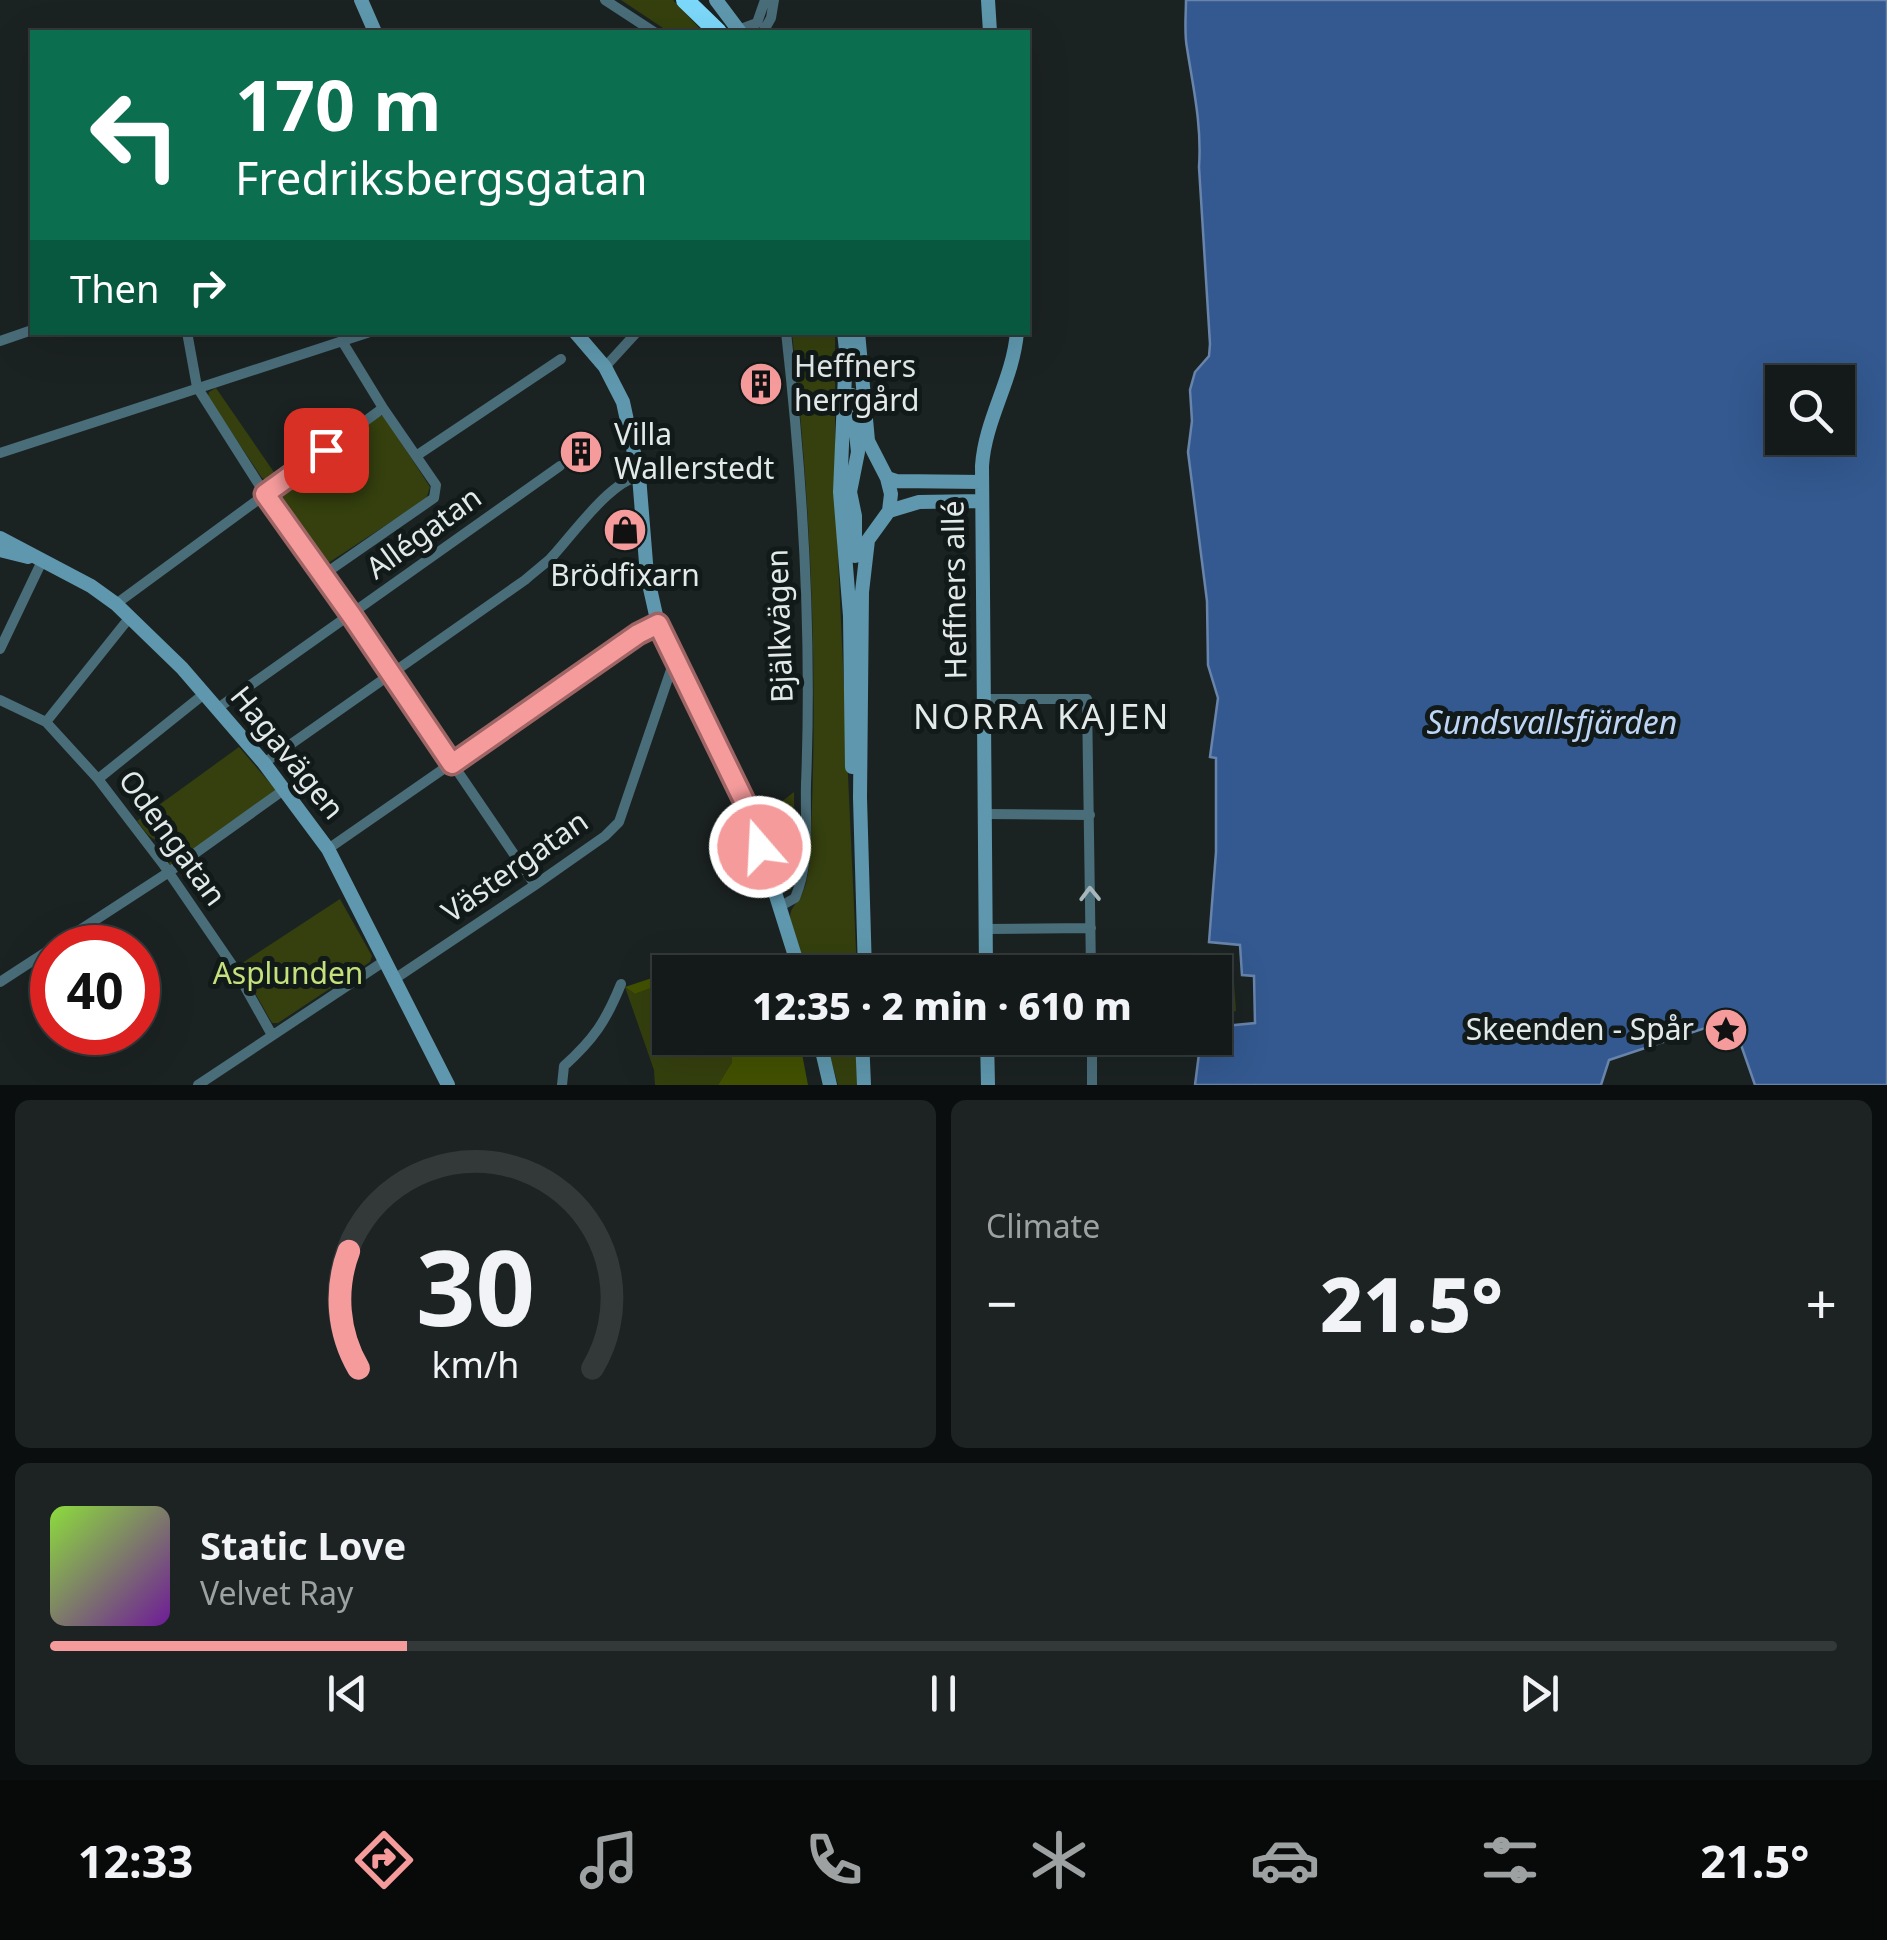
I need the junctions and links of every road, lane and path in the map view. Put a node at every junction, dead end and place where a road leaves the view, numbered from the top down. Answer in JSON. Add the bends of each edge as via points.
{"nodes":[{"id":1,"x":605,"y":0,"type":"edge"},
{"id":2,"x":688,"y":0,"type":"edge"},
{"id":3,"x":716,"y":0,"type":"edge"},
{"id":4,"x":765,"y":0,"type":"edge"},
{"id":5,"x":774,"y":0,"type":"edge"},
{"id":6,"x":988,"y":0,"type":"edge"},
{"id":7,"x":365,"y":3,"type":"edge"},
{"id":8,"x":374,"y":30,"type":"edge"},
{"id":9,"x":651,"y":30,"type":"edge"},
{"id":10,"x":716,"y":30,"type":"edge"},
{"id":11,"x":738,"y":30,"type":"edge"},
{"id":12,"x":741,"y":30,"type":"edge"},
{"id":13,"x":764,"y":30,"type":"edge"},
{"id":14,"x":990,"y":30,"type":"edge"},
{"id":15,"x":30,"y":331,"type":"edge"},
{"id":16,"x":188,"y":335,"type":"edge"},
{"id":17,"x":361,"y":335,"type":"edge"},
{"id":18,"x":578,"y":335,"type":"edge"},
{"id":19,"x":634,"y":335,"type":"edge"},
{"id":20,"x":786,"y":335,"type":"edge"},
{"id":21,"x":844,"y":335,"type":"edge"},
{"id":22,"x":858,"y":335,"type":"edge"},
{"id":23,"x":1016,"y":335,"type":"edge"},
{"id":24,"x":0,"y":340,"type":"edge"},
{"id":25,"x":342,"y":341,"type":"junction"},
{"id":26,"x":846,"y":351,"type":"junction"},
{"id":27,"x":561,"y":359,"type":"dead end"},
{"id":28,"x":605,"y":367,"type":"junction"},
{"id":29,"x":197,"y":387,"type":"junction"},
{"id":30,"x":383,"y":408,"type":"junction"},
{"id":31,"x":0,"y":453,"type":"edge"},
{"id":32,"x":416,"y":456,"type":"junction"},
{"id":33,"x":560,"y":466,"type":"dead end"},
{"id":34,"x":856,"y":467,"type":"junction"},
{"id":35,"x":884,"y":474,"type":"junction"},
{"id":36,"x":639,"y":476,"type":"junction"},
{"id":37,"x":982,"y":482,"type":"junction"},
{"id":38,"x":265,"y":494,"type":"junction"},
{"id":39,"x":982,"y":502,"type":"junction"},
{"id":40,"x":854,"y":516,"type":"junction"},
{"id":41,"x":884,"y":516,"type":"junction"},
{"id":42,"x":0,"y":538,"type":"edge"},
{"id":43,"x":0,"y":550,"type":"edge"},
{"id":44,"x":43,"y":560,"type":"junction"},
{"id":45,"x":323,"y":575,"type":"junction"},
{"id":46,"x":116,"y":604,"type":"junction"},
{"id":47,"x":352,"y":616,"type":"junction"},
{"id":48,"x":850,"y":616,"type":"junction"},
{"id":49,"x":130,"y":618,"type":"junction"},
{"id":50,"x":658,"y":624,"type":"junction"},
{"id":51,"x":0,"y":649,"type":"edge"},
{"id":52,"x":674,"y":661,"type":"junction"},
{"id":53,"x":390,"y":674,"type":"junction"},
{"id":54,"x":204,"y":694,"type":"junction"},
{"id":55,"x":0,"y":700,"type":"edge"},
{"id":56,"x":984,"y":700,"type":"junction"},
{"id":57,"x":218,"y":708,"type":"junction"},
{"id":58,"x":46,"y":722,"type":"junction"},
{"id":59,"x":264,"y":763,"type":"junction"},
{"id":60,"x":452,"y":764,"type":"junction"},
{"id":61,"x":98,"y":779,"type":"junction"},
{"id":62,"x":286,"y":789,"type":"junction"},
{"id":63,"x":984,"y":814,"type":"junction"},
{"id":64,"x":1090,"y":815,"type":"junction"},
{"id":65,"x":328,"y":848,"type":"junction"},
{"id":66,"x":169,"y":872,"type":"junction"},
{"id":67,"x":535,"y":885,"type":"junction"},
{"id":68,"x":779,"y":907,"type":"junction"},
{"id":69,"x":1091,"y":928,"type":"junction"},
{"id":70,"x":986,"y":930,"type":"junction"},
{"id":71,"x":795,"y":955,"type":"edge"},
{"id":72,"x":861,"y":955,"type":"edge"},
{"id":73,"x":862,"y":955,"type":"edge"},
{"id":74,"x":986,"y":955,"type":"edge"},
{"id":75,"x":1091,"y":955,"type":"edge"},
{"id":76,"x":386,"y":960,"type":"junction"},
{"id":77,"x":396,"y":978,"type":"junction"},
{"id":78,"x":0,"y":982,"type":"edge"},
{"id":79,"x":621,"y":984,"type":"dead end"},
{"id":80,"x":272,"y":1035,"type":"junction"},
{"id":81,"x":823,"y":1055,"type":"edge"},
{"id":82,"x":865,"y":1055,"type":"edge"},
{"id":83,"x":987,"y":1055,"type":"edge"},
{"id":84,"x":1092,"y":1055,"type":"edge"},
{"id":85,"x":198,"y":1085,"type":"edge"},
{"id":86,"x":448,"y":1085,"type":"edge"},
{"id":87,"x":562,"y":1085,"type":"edge"},
{"id":88,"x":830,"y":1085,"type":"edge"},
{"id":89,"x":866,"y":1085,"type":"edge"},
{"id":90,"x":988,"y":1085,"type":"edge"},
{"id":91,"x":1092,"y":1085,"type":"edge"}],
"edges":[{"from":1,"to":9,"type":"street"},
{"from":2,"to":10,"type":"highway"},
{"from":3,"to":11,"type":"street"},
{"from":4,"to":12,"type":"street","via":[[756,23]]},
{"from":5,"to":13,"type":"street"},
{"from":6,"to":14,"type":"street"},
{"from":7,"to":8,"type":"street"},
{"from":15,"to":24,"type":"street"},
{"from":16,"to":29,"type":"street"},
{"from":17,"to":25,"type":"street"},
{"from":18,"to":28,"type":"street"},
{"from":19,"to":28,"type":"street"},
{"from":20,"to":68,"type":"street","name":"Bjälkvägen","via":[[806,594],[808,745],[802,878],[796,898]]},
{"from":21,"to":26,"type":"street"},
{"from":22,"to":35,"type":"street","via":[[868,441]]},
{"from":23,"to":37,"type":"street","name":"Heffners allé","via":[[1010,372],[986,430]]},
{"from":25,"to":29,"type":"street"},
{"from":25,"to":30,"type":"street"},
{"from":26,"to":34,"type":"street"},
{"from":26,"to":48,"type":"street","via":[[840,492]]},
{"from":27,"to":32,"type":"street"},
{"from":28,"to":36,"type":"street","via":[[624,402]]},
{"from":29,"to":31,"type":"street"},
{"from":29,"to":38,"type":"street"},
{"from":30,"to":32,"type":"street"},
{"from":30,"to":38,"type":"street"},
{"from":32,"to":45,"type":"street","via":[[436,485],[434,498]]},
{"from":33,"to":47,"type":"street","name":"Allégatan"},
{"from":34,"to":35,"type":"street","via":[[870,464]]},
{"from":34,"to":40,"type":"street"},
{"from":35,"to":37,"type":"street"},
{"from":35,"to":41,"type":"street","via":[[890,494]]},
{"from":36,"to":50,"type":"street"},
{"from":36,"to":53,"type":"street","via":[[595,508],[524,580]]},
{"from":37,"to":39,"type":"street","name":"Heffners allé"},
{"from":38,"to":45,"type":"street"},
{"from":38,"to":46,"type":"street"},
{"from":39,"to":41,"type":"street","via":[[919,502]]},
{"from":39,"to":56,"type":"street","name":"Heffners allé"},
{"from":40,"to":41,"type":"street","via":[[867,522]]},
{"from":40,"to":48,"type":"street"},
{"from":41,"to":73,"type":"street","via":[[868,540],[862,592]]},
{"from":42,"to":44,"type":"street","name":"Hagavägen"},
{"from":43,"to":44,"type":"street","name":"Hagavägen"},
{"from":44,"to":46,"type":"street","name":"Hagavägen"},
{"from":44,"to":51,"type":"street"},
{"from":45,"to":47,"type":"street"},
{"from":46,"to":49,"type":"street","name":"Hagavägen"},
{"from":47,"to":53,"type":"street"},
{"from":47,"to":57,"type":"street","name":"Allégatan"},
{"from":48,"to":72,"type":"street"},
{"from":49,"to":54,"type":"street","name":"Hagavägen"},
{"from":49,"to":58,"type":"street"},
{"from":50,"to":52,"type":"street"},
{"from":50,"to":60,"type":"street"},
{"from":52,"to":67,"type":"street","name":"Västergatan","via":[[619,822]]},
{"from":52,"to":68,"type":"street","via":[[750,813]]},
{"from":53,"to":59,"type":"street"},
{"from":53,"to":60,"type":"street"},
{"from":54,"to":57,"type":"street","name":"Hagavägen"},
{"from":54,"to":61,"type":"street"},
{"from":55,"to":58,"type":"street","name":"Odengatan"},
{"from":56,"to":63,"type":"street","name":"Heffners allé"},
{"from":56,"to":64,"type":"street","via":[[1087,699]]},
{"from":57,"to":59,"type":"street","name":"Hagavägen"},
{"from":58,"to":61,"type":"street","name":"Odengatan"},
{"from":59,"to":62,"type":"street","name":"Hagavägen"},
{"from":60,"to":65,"type":"street"},
{"from":60,"to":67,"type":"street"},
{"from":61,"to":66,"type":"street","name":"Odengatan"},
{"from":62,"to":65,"type":"street","name":"Hagavägen"},
{"from":62,"to":66,"type":"street"},
{"from":63,"to":64,"type":"street"},
{"from":63,"to":70,"type":"street","name":"Heffners allé"},
{"from":69,"to":64,"type":"street","one_way":true},
{"from":65,"to":76,"type":"street","name":"Hagavägen"},
{"from":66,"to":78,"type":"street"},
{"from":66,"to":80,"type":"street","name":"Odengatan"},
{"from":67,"to":77,"type":"street","name":"Västergatan"},
{"from":68,"to":71,"type":"street"},
{"from":69,"to":70,"type":"street"},
{"from":69,"to":75,"type":"street"},
{"from":70,"to":74,"type":"street","name":"Heffners allé"},
{"from":76,"to":77,"type":"street","name":"Hagavägen"},
{"from":76,"to":80,"type":"street"},
{"from":77,"to":86,"type":"street","name":"Hagavägen"},
{"from":79,"to":87,"type":"street","via":[[604,1023],[562,1069]]},
{"from":80,"to":85,"type":"street"},
{"from":81,"to":88,"type":"street"},
{"from":82,"to":89,"type":"street"},
{"from":83,"to":90,"type":"street"},
{"from":84,"to":91,"type":"street"}]}
